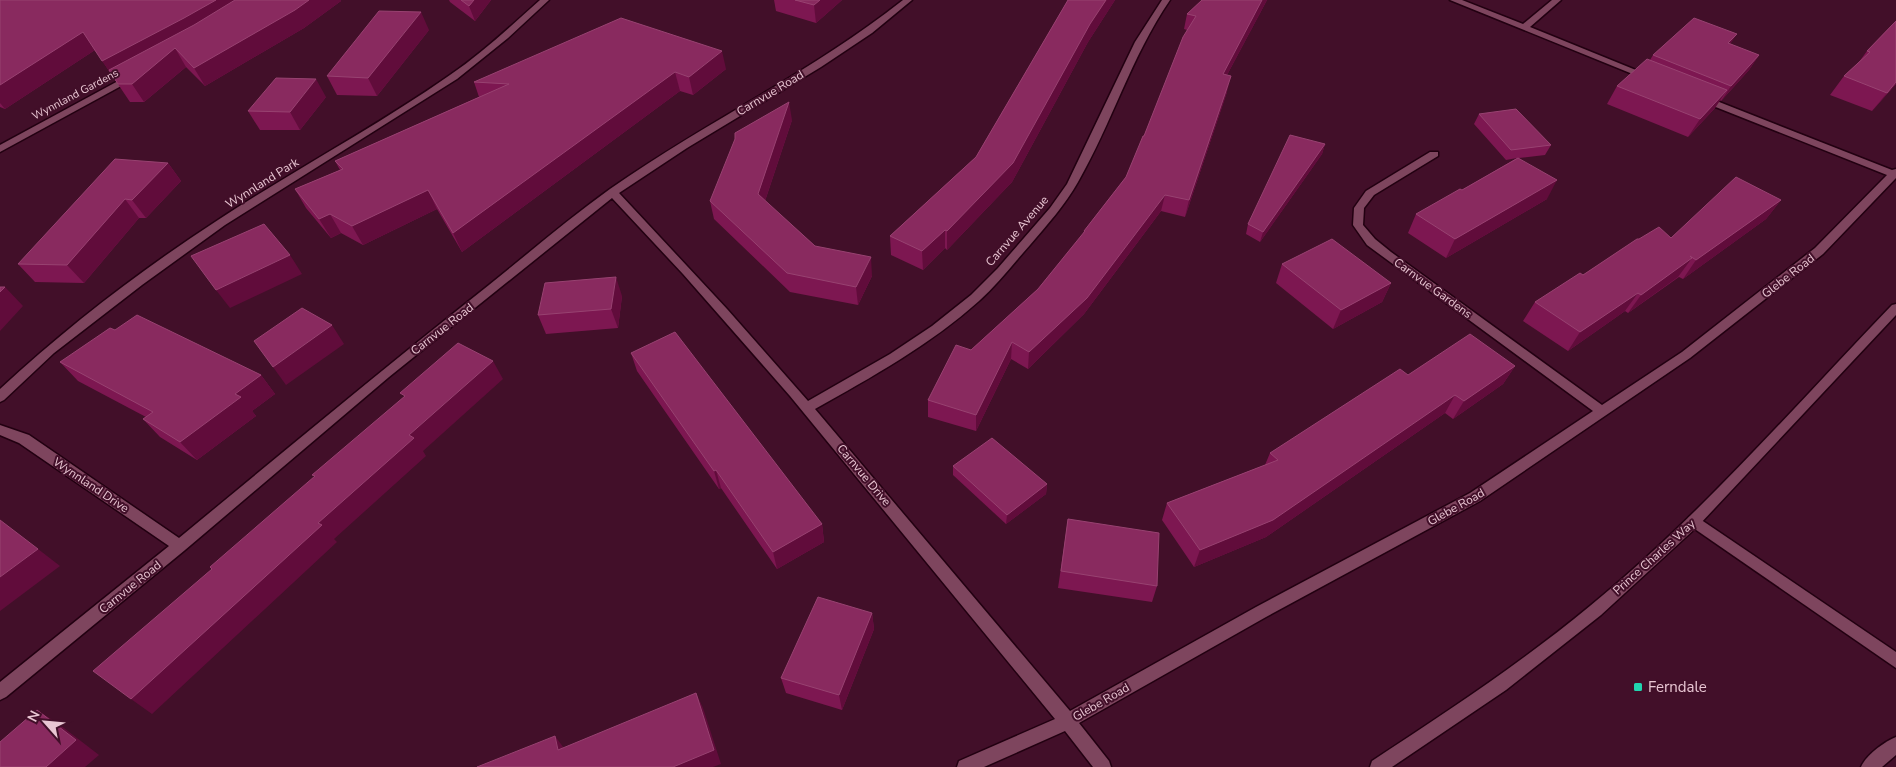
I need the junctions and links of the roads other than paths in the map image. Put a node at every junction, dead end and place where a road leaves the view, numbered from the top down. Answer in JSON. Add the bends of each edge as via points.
{"nodes":[{"id":1,"x":545,"y":0,"type":"edge"},
{"id":2,"x":908,"y":0,"type":"edge"},
{"id":3,"x":1166,"y":0,"type":"edge"},
{"id":4,"x":1454,"y":0,"type":"edge"},
{"id":5,"x":1557,"y":0,"type":"edge"},
{"id":6,"x":1524,"y":28,"type":"junction"},
{"id":7,"x":138,"y":74,"type":"edge"},
{"id":8,"x":1659,"y":81,"type":"edge"},
{"id":9,"x":1696,"y":95,"type":"edge"},
{"id":10,"x":0,"y":149,"type":"edge"},
{"id":11,"x":1434,"y":154,"type":"dead end"},
{"id":12,"x":1895,"y":173,"type":"edge"},
{"id":13,"x":613,"y":192,"type":"junction"},
{"id":14,"x":1896,"y":308,"type":"edge"},
{"id":15,"x":0,"y":397,"type":"edge"},
{"id":16,"x":807,"y":407,"type":"junction"},
{"id":17,"x":1603,"y":412,"type":"junction"},
{"id":18,"x":0,"y":430,"type":"edge"},
{"id":19,"x":1694,"y":522,"type":"junction"},
{"id":20,"x":180,"y":546,"type":"junction"},
{"id":21,"x":1896,"y":661,"type":"edge"},
{"id":22,"x":0,"y":692,"type":"edge"},
{"id":23,"x":1068,"y":721,"type":"junction"},
{"id":24,"x":1896,"y":745,"type":"edge"},
{"id":25,"x":965,"y":767,"type":"edge"},
{"id":26,"x":1103,"y":767,"type":"edge"},
{"id":27,"x":1378,"y":767,"type":"edge"},
{"id":28,"x":1869,"y":767,"type":"edge"}],
"edges":[{"from":1,"to":15,"type":"street","name":"Wynnland Park","via":[[454,77],[221,223],[138,282],[50,350]]},
{"from":2,"to":13,"type":"street","name":"Carnvue Road","via":[[818,65]]},
{"from":3,"to":16,"type":"street","name":"Carnvue Avenue","via":[[1122,77],[1076,176],[1055,209],[1014,256],[975,298],[926,336],[866,375]]},
{"from":4,"to":6,"type":"street"},
{"from":5,"to":6,"type":"street"},
{"from":6,"to":8,"type":"street"},
{"from":7,"to":10,"type":"street","name":"Wynnland Gardens"},
{"from":9,"to":12,"type":"street"},
{"from":11,"to":17,"type":"street","name":"Carnvue Gardens","via":[[1370,193],[1359,208],[1358,225],[1387,255]]},
{"from":12,"to":17,"type":"street","name":"Glebe Road","via":[[1819,251],[1686,355]]},
{"from":13,"to":16,"type":"street","name":"Carnvue Drive","via":[[688,271]]},
{"from":13,"to":20,"type":"street","name":"Carnvue Road","via":[[385,374]]},
{"from":14,"to":19,"type":"street","name":"Prince Charles Way"},
{"from":16,"to":23,"type":"street","name":"Carnvue Drive"},
{"from":17,"to":23,"type":"street","name":"Glebe Road","via":[[1475,497]]},
{"from":18,"to":20,"type":"street","name":"Wynnland Drive","via":[[24,439]]},
{"from":19,"to":21,"type":"street"},
{"from":19,"to":27,"type":"street","name":"Prince Charles Way","via":[[1596,610],[1500,686]]},
{"from":20,"to":22,"type":"street","name":"Carnvue Road"},
{"from":23,"to":25,"type":"street","name":"Glebe Road"},
{"from":23,"to":26,"type":"street","name":"Carnvue Drive"},
{"from":24,"to":28,"type":"street"}]}
